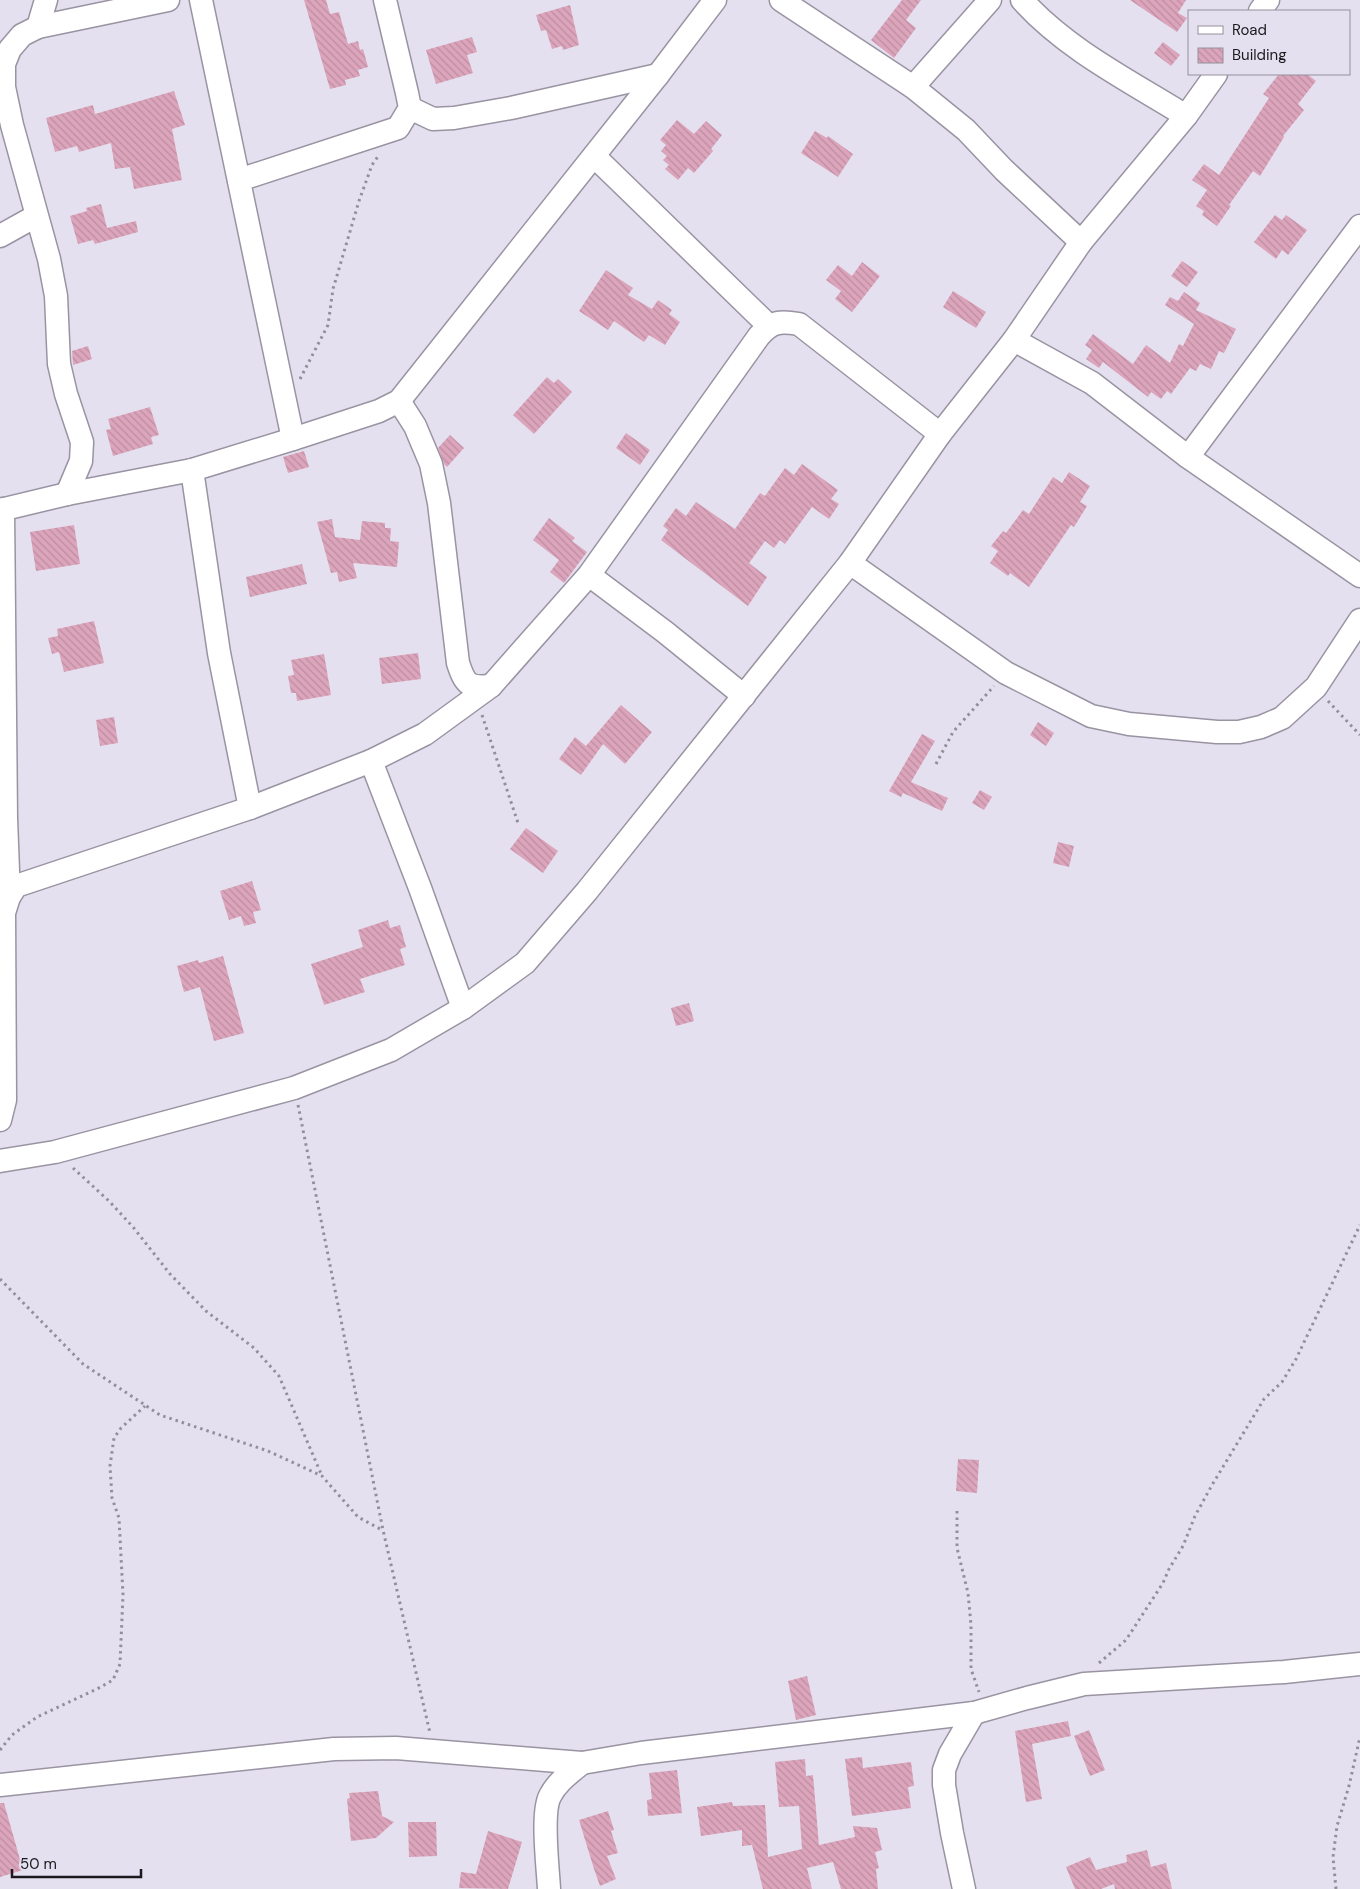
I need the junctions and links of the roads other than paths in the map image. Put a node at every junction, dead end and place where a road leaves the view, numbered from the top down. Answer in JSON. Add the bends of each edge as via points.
{"nodes":[{"id":1,"x":46,"y":0,"type":"edge"},
{"id":2,"x":168,"y":0,"type":"edge"},
{"id":3,"x":201,"y":0,"type":"edge"},
{"id":4,"x":385,"y":0,"type":"edge"},
{"id":5,"x":715,"y":0,"type":"edge"},
{"id":6,"x":781,"y":0,"type":"edge"},
{"id":7,"x":990,"y":0,"type":"edge"},
{"id":8,"x":1022,"y":0,"type":"edge"},
{"id":9,"x":30,"y":31,"type":"junction"},
{"id":10,"x":0,"y":40,"type":"edge"},
{"id":11,"x":2,"y":62,"type":"edge"},
{"id":12,"x":1215,"y":75,"type":"edge"},
{"id":13,"x":658,"y":76,"type":"junction"},
{"id":14,"x":913,"y":87,"type":"junction"},
{"id":15,"x":410,"y":108,"type":"junction"},
{"id":16,"x":1186,"y":116,"type":"junction"},
{"id":17,"x":594,"y":156,"type":"junction"},
{"id":18,"x":239,"y":180,"type":"junction"},
{"id":19,"x":36,"y":216,"type":"junction"},
{"id":20,"x":1360,"y":226,"type":"edge"},
{"id":21,"x":0,"y":236,"type":"edge"},
{"id":22,"x":1081,"y":242,"type":"junction"},
{"id":23,"x":768,"y":325,"type":"junction"},
{"id":24,"x":1014,"y":340,"type":"junction"},
{"id":25,"x":399,"y":402,"type":"junction"},
{"id":26,"x":940,"y":434,"type":"junction"},
{"id":27,"x":293,"y":439,"type":"junction"},
{"id":28,"x":1188,"y":457,"type":"junction"},
{"id":29,"x":192,"y":470,"type":"junction"},
{"id":30,"x":67,"y":494,"type":"junction"},
{"id":31,"x":1,"y":510,"type":"edge"},
{"id":32,"x":850,"y":563,"type":"junction"},
{"id":33,"x":589,"y":575,"type":"junction"},
{"id":34,"x":1360,"y":576,"type":"edge"},
{"id":35,"x":1360,"y":620,"type":"edge"},
{"id":36,"x":483,"y":692,"type":"junction"},
{"id":37,"x":744,"y":696,"type":"junction"},
{"id":38,"x":371,"y":761,"type":"junction"},
{"id":39,"x":250,"y":808,"type":"junction"},
{"id":40,"x":9,"y":897,"type":"junction"},
{"id":41,"x":463,"y":1008,"type":"junction"},
{"id":42,"x":0,"y":1120,"type":"edge"},
{"id":43,"x":0,"y":1161,"type":"edge"},
{"id":44,"x":1360,"y":1664,"type":"edge"},
{"id":45,"x":979,"y":1712,"type":"junction"},
{"id":46,"x":582,"y":1763,"type":"junction"},
{"id":47,"x":0,"y":1785,"type":"edge"},
{"id":48,"x":549,"y":1889,"type":"edge"},
{"id":49,"x":964,"y":1889,"type":"edge"}],
"edges":[{"from":1,"to":9,"type":"street"},
{"from":2,"to":9,"type":"street"},
{"from":3,"to":18,"type":"street"},
{"from":4,"to":15,"type":"street"},
{"from":5,"to":13,"type":"street"},
{"from":6,"to":14,"type":"street"},
{"from":7,"to":14,"type":"street"},
{"from":8,"to":16,"type":"street","via":[[1041,21],[1073,46]]},
{"from":9,"to":10,"type":"street"},
{"from":9,"to":11,"type":"street","via":[[10,49]]},
{"from":11,"to":19,"type":"street","via":[[12,125]]},
{"from":12,"to":16,"type":"street"},
{"from":13,"to":15,"type":"street","via":[[454,118],[433,120]]},
{"from":13,"to":17,"type":"street"},
{"from":14,"to":22,"type":"street","via":[[966,130]]},
{"from":15,"to":18,"type":"street","via":[[398,128]]},
{"from":16,"to":22,"type":"street"},
{"from":17,"to":23,"type":"street"},
{"from":17,"to":25,"type":"street"},
{"from":18,"to":27,"type":"street"},
{"from":19,"to":21,"type":"street"},
{"from":19,"to":30,"type":"street","via":[[56,296],[59,364],[82,442],[81,460]]},
{"from":20,"to":28,"type":"street"},
{"from":22,"to":24,"type":"street"},
{"from":23,"to":26,"type":"street","via":[[783,322],[799,324]]},
{"from":23,"to":33,"type":"street"},
{"from":24,"to":26,"type":"street"},
{"from":24,"to":28,"type":"street","via":[[1092,383]]},
{"from":25,"to":27,"type":"street"},
{"from":25,"to":36,"type":"street","via":[[415,426],[431,464],[439,503],[458,663],[467,684]]},
{"from":26,"to":32,"type":"street"},
{"from":27,"to":29,"type":"street"},
{"from":28,"to":34,"type":"street"},
{"from":29,"to":30,"type":"street"},
{"from":29,"to":39,"type":"street","via":[[219,653]]},
{"from":30,"to":31,"type":"street"},
{"from":31,"to":40,"type":"street"},
{"from":32,"to":35,"type":"street","via":[[1006,673],[1091,716],[1129,724],[1217,732],[1260,728],[1282,718],[1316,687]]},
{"from":32,"to":37,"type":"street"},
{"from":33,"to":36,"type":"street"},
{"from":33,"to":37,"type":"street"},
{"from":36,"to":38,"type":"street","via":[[425,734]]},
{"from":37,"to":41,"type":"street","via":[[525,963]]},
{"from":38,"to":39,"type":"street"},
{"from":38,"to":41,"type":"street"},
{"from":39,"to":40,"type":"street","via":[[16,886]]},
{"from":40,"to":42,"type":"street","via":[[4,914],[5,1100]]},
{"from":41,"to":43,"type":"street","via":[[391,1050],[294,1088],[56,1152]]},
{"from":44,"to":45,"type":"street","via":[[1084,1684]]},
{"from":45,"to":46,"type":"street"},
{"from":45,"to":49,"type":"street","via":[[950,1754],[944,1770],[952,1833]]},
{"from":46,"to":47,"type":"street","via":[[434,1750],[334,1749]]},
{"from":46,"to":48,"type":"street","via":[[561,1780],[549,1797],[546,1816]]}]}
